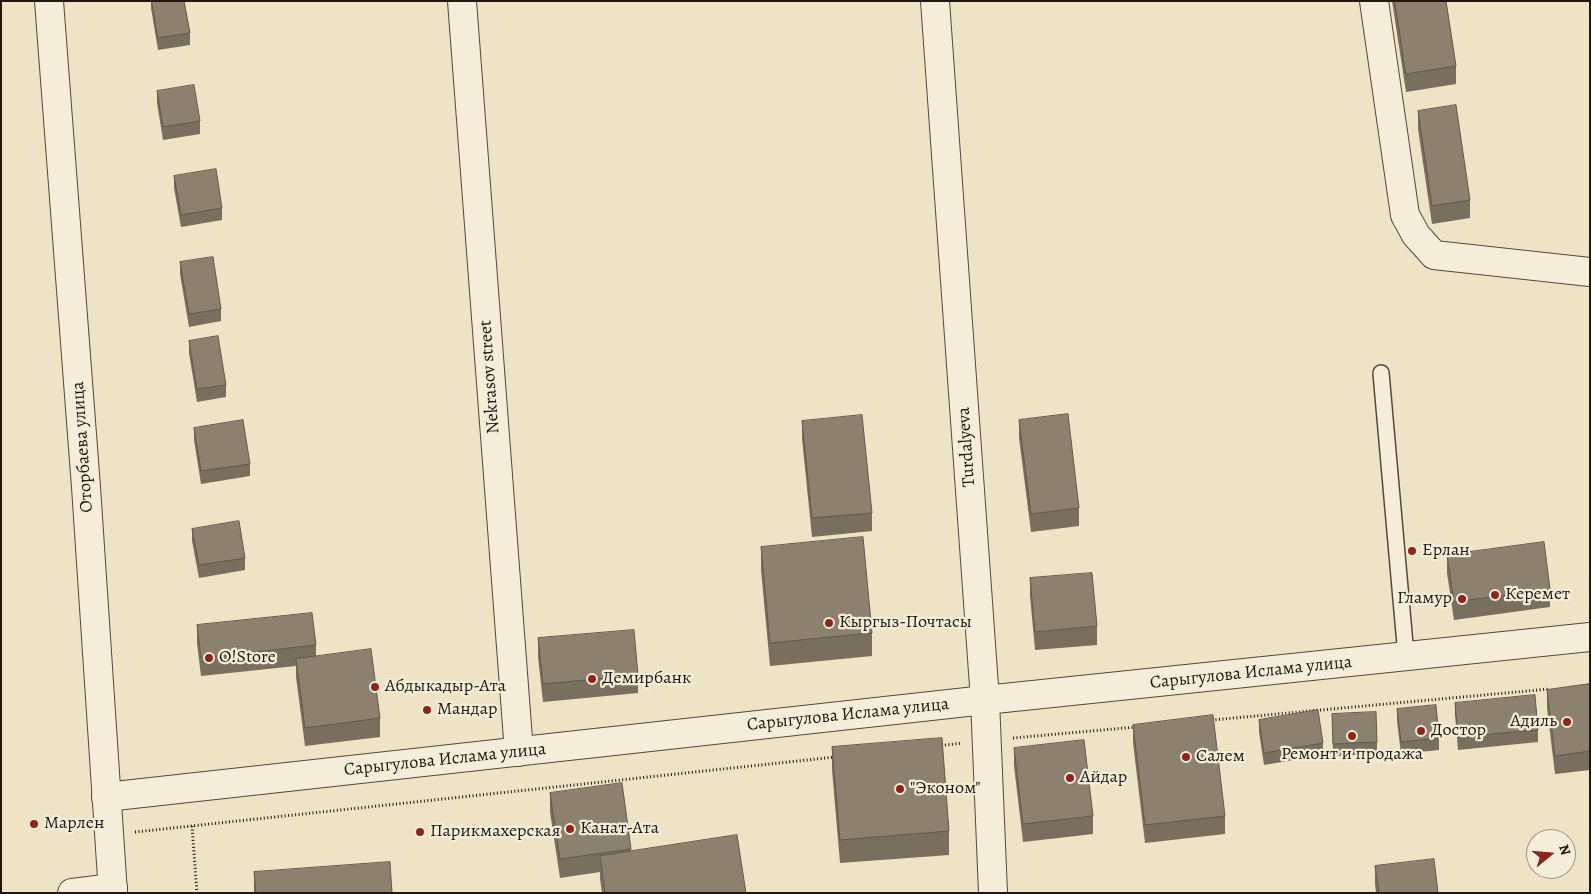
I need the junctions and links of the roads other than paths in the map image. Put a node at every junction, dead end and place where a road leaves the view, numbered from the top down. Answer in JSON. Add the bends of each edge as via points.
{"nodes":[{"id":1,"x":49,"y":1,"type":"edge"},
{"id":2,"x":462,"y":1,"type":"edge"},
{"id":3,"x":935,"y":1,"type":"edge"},
{"id":4,"x":1374,"y":1,"type":"edge"},
{"id":5,"x":1590,"y":272,"type":"edge"},
{"id":6,"x":1381,"y":373,"type":"dead end"},
{"id":7,"x":1590,"y":637,"type":"edge"},
{"id":8,"x":1406,"y":656,"type":"junction"},
{"id":9,"x":985,"y":700,"type":"junction"},
{"id":10,"x":519,"y":752,"type":"junction"},
{"id":11,"x":106,"y":797,"type":"junction"},
{"id":12,"x":113,"y":890,"type":"edge"},
{"id":13,"x":72,"y":893,"type":"edge"},
{"id":14,"x":993,"y":893,"type":"edge"}],
"edges":[{"from":1,"to":11,"type":"street","name":"Оторбаева улица"},
{"from":2,"to":10,"type":"street","name":"Nekrasov street"},
{"from":3,"to":9,"type":"street","name":"Turdalyeva"},
{"from":4,"to":5,"type":"street","via":[[1405,214],[1416,235],[1434,255]]},
{"from":6,"to":8,"type":"lane"},
{"from":7,"to":8,"type":"street","name":"Сарыгулова Ислама улица"},
{"from":8,"to":9,"type":"street","name":"Сарыгулова Ислама улица"},
{"from":9,"to":10,"type":"street","name":"Сарыгулова Ислама улица"},
{"from":9,"to":14,"type":"street","name":"Turdalyeva"},
{"from":10,"to":11,"type":"street","name":"Сарыгулова Ислама улица"},
{"from":11,"to":12,"type":"street","name":"Оторбаева улица"},
{"from":12,"to":13,"type":"street"}]}
